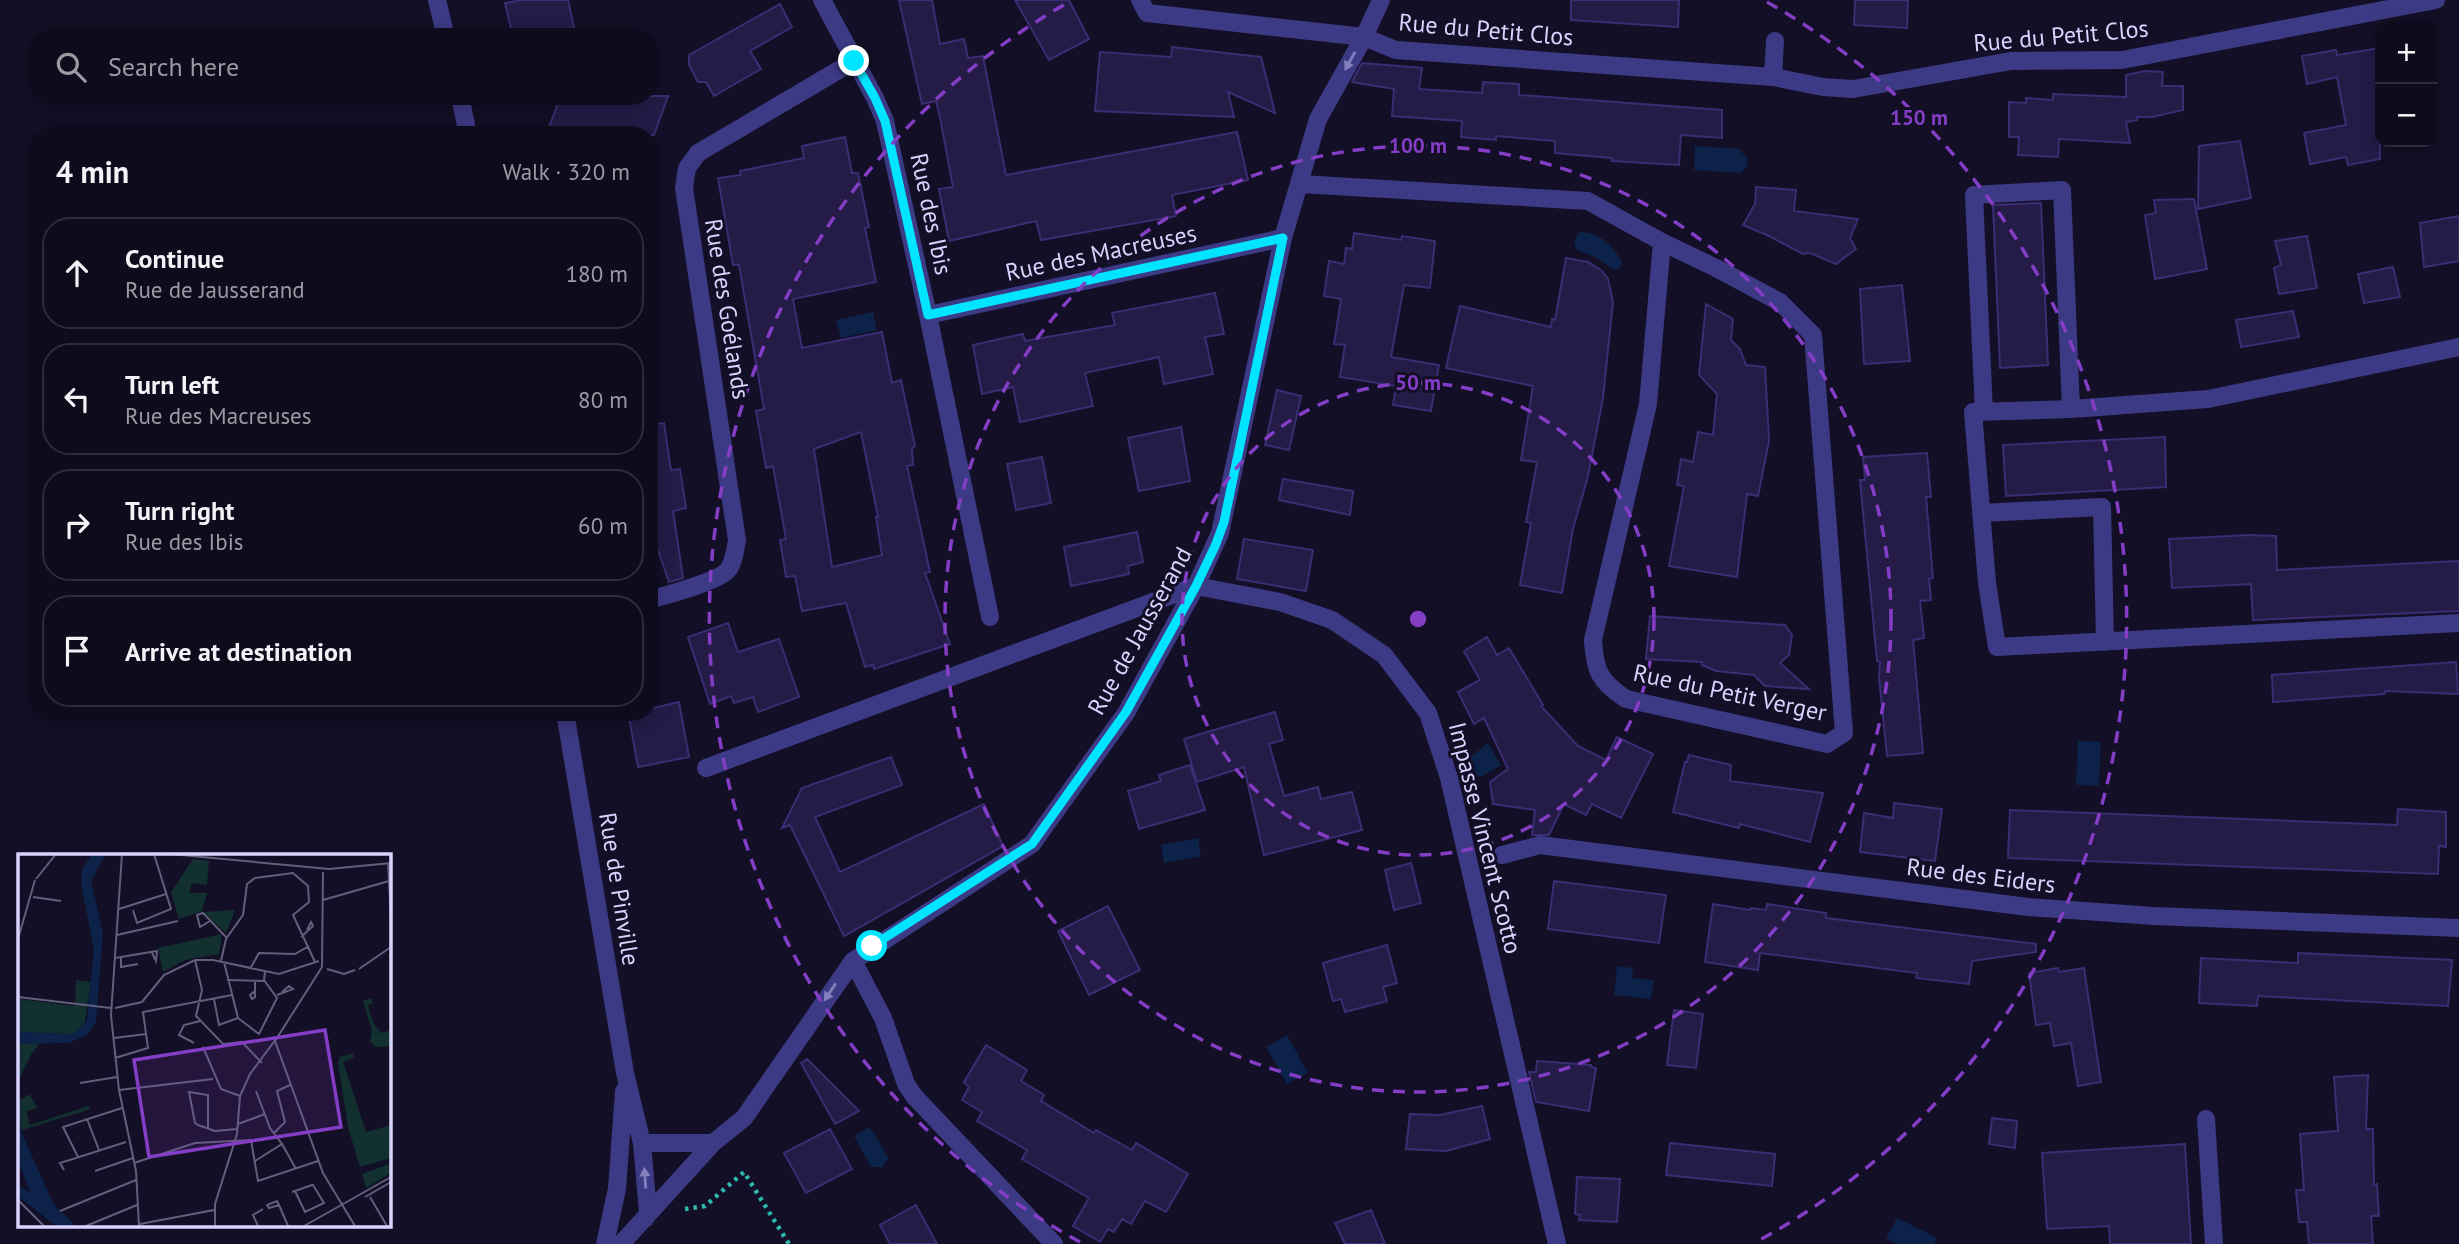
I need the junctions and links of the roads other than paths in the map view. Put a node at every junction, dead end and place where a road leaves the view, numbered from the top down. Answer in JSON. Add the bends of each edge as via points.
{"nodes":[{"id":1,"x":437,"y":0,"type":"edge"},
{"id":2,"x":822,"y":0,"type":"edge"},
{"id":3,"x":1140,"y":0,"type":"edge"},
{"id":4,"x":1381,"y":0,"type":"edge"},
{"id":5,"x":2436,"y":0,"type":"edge"},
{"id":6,"x":444,"y":28,"type":"edge"},
{"id":7,"x":1364,"y":37,"type":"junction"},
{"id":8,"x":1775,"y":41,"type":"dead end"},
{"id":9,"x":854,"y":61,"type":"junction"},
{"id":10,"x":1773,"y":77,"type":"junction"},
{"id":11,"x":462,"y":105,"type":"edge"},
{"id":12,"x":466,"y":126,"type":"edge"},
{"id":13,"x":1300,"y":184,"type":"junction"},
{"id":14,"x":1283,"y":238,"type":"junction"},
{"id":15,"x":1662,"y":242,"type":"junction"},
{"id":16,"x":928,"y":315,"type":"junction"},
{"id":17,"x":2459,"y":346,"type":"edge"},
{"id":18,"x":2071,"y":409,"type":"junction"},
{"id":19,"x":1984,"y":412,"type":"junction"},
{"id":20,"x":1981,"y":513,"type":"junction"},
{"id":21,"x":1196,"y":586,"type":"junction"},
{"id":22,"x":658,"y":597,"type":"edge"},
{"id":23,"x":989,"y":617,"type":"dead end"},
{"id":24,"x":2459,"y":623,"type":"edge"},
{"id":25,"x":2105,"y":642,"type":"junction"},
{"id":26,"x":566,"y":721,"type":"edge"},
{"id":27,"x":706,"y":768,"type":"dead end"},
{"id":28,"x":1502,"y":855,"type":"dead end"},
{"id":29,"x":2459,"y":928,"type":"edge"},
{"id":30,"x":853,"y":961,"type":"junction"},
{"id":31,"x":625,"y":1073,"type":"junction"},
{"id":32,"x":2206,"y":1119,"type":"dead end"},
{"id":33,"x":642,"y":1143,"type":"junction"},
{"id":34,"x":713,"y":1143,"type":"junction"},
{"id":35,"x":648,"y":1212,"type":"junction"},
{"id":36,"x":605,"y":1244,"type":"edge"},
{"id":37,"x":621,"y":1244,"type":"edge"},
{"id":38,"x":637,"y":1244,"type":"edge"},
{"id":39,"x":1054,"y":1244,"type":"edge"},
{"id":40,"x":1557,"y":1244,"type":"edge"},
{"id":41,"x":2214,"y":1244,"type":"edge"}],
"edges":[{"from":1,"to":6,"type":"street"},
{"from":2,"to":9,"type":"street","name":"Rue des Ibis"},
{"from":3,"to":7,"type":"street","name":"Rue du Petit Clos","via":[[1147,13]]},
{"from":4,"to":7,"type":"street","name":"Rue de Jausserand"},
{"from":5,"to":10,"type":"street","name":"Rue du Petit Clos","via":[[2122,60],[2011,61],[1853,89]]},
{"from":7,"to":10,"type":"street","name":"Rue du Petit Clos","via":[[1396,50]]},
{"from":7,"to":13,"type":"street","name":"Rue de Jausserand","one_way":true,"via":[[1318,119]]},
{"from":8,"to":10,"type":"street"},
{"from":9,"to":16,"type":"street","name":"Rue des Ibis","via":[[885,121]]},
{"from":9,"to":22,"type":"street","name":"Rue des Goélands","via":[[698,153],[687,168],[684,188],[737,540],[727,571]]},
{"from":11,"to":12,"type":"street"},
{"from":13,"to":14,"type":"street","name":"Rue de Jausserand"},
{"from":13,"to":15,"type":"street","name":"Rue du Petit Verger","via":[[1588,201]]},
{"from":14,"to":16,"type":"street","name":"Rue des Macreuses"},
{"from":14,"to":21,"type":"street","name":"Rue de Jausserand","via":[[1224,522]]},
{"from":15,"to":15,"type":"street","name":"Rue du Petit Verger","via":[[1780,302],[1813,335],[1844,733],[1827,744],[1626,699],[1606,686],[1595,663],[1592,640],[1648,404]]},
{"from":16,"to":23,"type":"street","name":"Rue des Ibis"},
{"from":17,"to":18,"type":"street","via":[[2208,399]]},
{"from":18,"to":19,"type":"street"},
{"from":18,"to":19,"type":"street","via":[[2062,190],[1974,195]]},
{"from":19,"to":20,"type":"street","via":[[1973,412]]},
{"from":20,"to":25,"type":"street","via":[[1997,647]]},
{"from":20,"to":25,"type":"street","via":[[2102,507]]},
{"from":21,"to":27,"type":"street"},
{"from":21,"to":30,"type":"street","name":"Rue de Jausserand","via":[[1126,712],[1032,844]]},
{"from":21,"to":40,"type":"street","name":"Impasse Vincent Scotto","via":[[1280,603],[1332,620],[1384,655],[1428,713],[1449,778]]},
{"from":24,"to":25,"type":"street"},
{"from":26,"to":31,"type":"street","name":"Rue de Pinville"},
{"from":28,"to":29,"type":"street","name":"Rue des Eiders","via":[[1540,845],[2028,907]]},
{"from":30,"to":34,"type":"street","name":"Rue de Jausserand","one_way":true,"via":[[744,1118]]},
{"from":30,"to":39,"type":"street","via":[[883,1018],[914,1096]]},
{"from":31,"to":33,"type":"street","name":"Rue de Pinville"},
{"from":31,"to":36,"type":"street","name":"Rue de Pinville","via":[[617,1189]]},
{"from":32,"to":41,"type":"street"},
{"from":33,"to":34,"type":"street"},
{"from":35,"to":33,"type":"street","name":"Rue de Pinville","one_way":true},
{"from":34,"to":35,"type":"street","name":"Rue de Jausserand"},
{"from":35,"to":37,"type":"street","name":"Rue de Jausserand"},
{"from":35,"to":38,"type":"street","name":"Rue de Pinville"}]}
